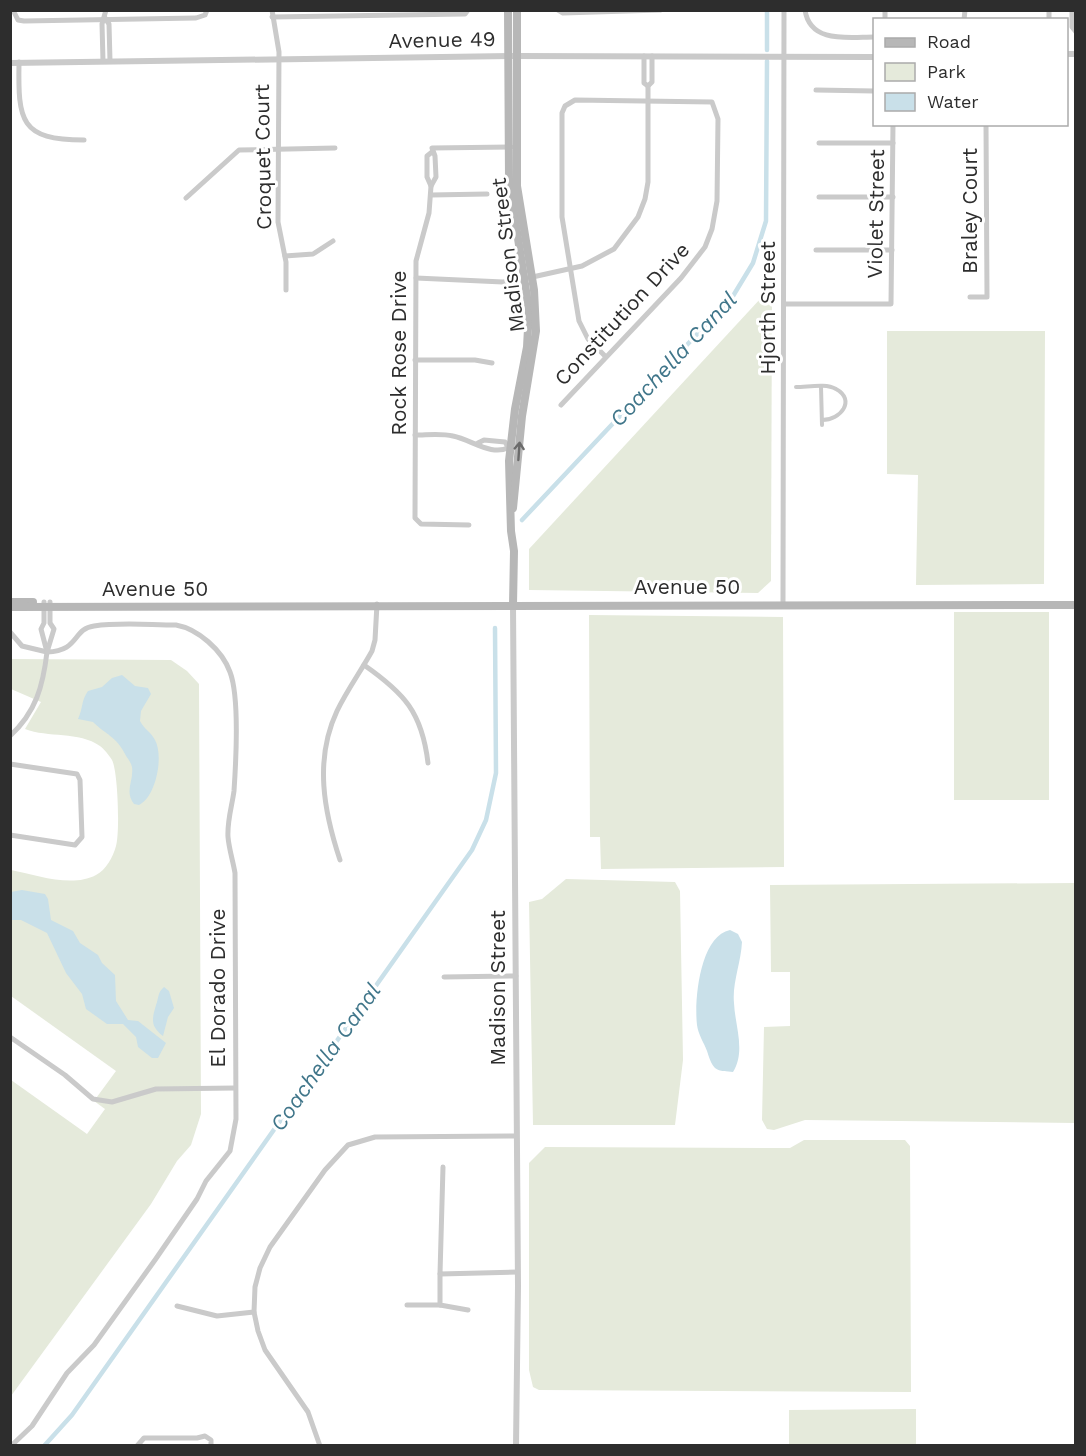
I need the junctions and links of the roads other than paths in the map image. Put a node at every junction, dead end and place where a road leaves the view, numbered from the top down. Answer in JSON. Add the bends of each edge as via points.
{"nodes":[{"id":1,"x":106,"y":10,"type":"edge"},
{"id":2,"x":468,"y":10,"type":"edge"},
{"id":3,"x":508,"y":10,"type":"edge"},
{"id":4,"x":517,"y":10,"type":"edge"},
{"id":5,"x":558,"y":10,"type":"edge"},
{"id":6,"x":784,"y":10,"type":"edge"},
{"id":7,"x":805,"y":10,"type":"edge"},
{"id":8,"x":1072,"y":10,"type":"edge"},
{"id":9,"x":660,"y":11,"type":"edge"},
{"id":10,"x":14,"y":13,"type":"edge"},
{"id":11,"x":206,"y":13,"type":"edge"},
{"id":12,"x":272,"y":14,"type":"edge"},
{"id":13,"x":105,"y":18,"type":"junction"},
{"id":14,"x":1075,"y":32,"type":"edge"},
{"id":15,"x":873,"y":37,"type":"edge"},
{"id":16,"x":513,"y":56,"type":"junction"},
{"id":17,"x":648,"y":56,"type":"junction"},
{"id":18,"x":784,"y":56,"type":"junction"},
{"id":19,"x":873,"y":57,"type":"edge"},
{"id":20,"x":279,"y":59,"type":"junction"},
{"id":21,"x":106,"y":61,"type":"junction"},
{"id":22,"x":19,"y":62,"type":"junction"},
{"id":23,"x":10,"y":63,"type":"edge"},
{"id":24,"x":644,"y":73,"type":"junction"},
{"id":25,"x":652,"y":73,"type":"junction"},
{"id":26,"x":648,"y":86,"type":"junction"},
{"id":27,"x":816,"y":90,"type":"dead end"},
{"id":28,"x":873,"y":91,"type":"edge"},
{"id":29,"x":648,"y":101,"type":"junction"},
{"id":30,"x":893,"y":126,"type":"edge"},
{"id":31,"x":986,"y":126,"type":"edge"},
{"id":32,"x":84,"y":140,"type":"dead end"},
{"id":33,"x":819,"y":143,"type":"dead end"},
{"id":34,"x":893,"y":143,"type":"junction"},
{"id":35,"x":512,"y":147,"type":"junction"},
{"id":36,"x":335,"y":148,"type":"dead end"},
{"id":37,"x":277,"y":150,"type":"junction"},
{"id":38,"x":487,"y":194,"type":"dead end"},
{"id":39,"x":430,"y":195,"type":"junction"},
{"id":40,"x":819,"y":197,"type":"dead end"},
{"id":41,"x":892,"y":197,"type":"junction"},
{"id":42,"x":186,"y":198,"type":"dead end"},
{"id":43,"x":333,"y":241,"type":"dead end"},
{"id":44,"x":816,"y":250,"type":"dead end"},
{"id":45,"x":892,"y":250,"type":"junction"},
{"id":46,"x":285,"y":256,"type":"junction"},
{"id":47,"x":571,"y":269,"type":"junction"},
{"id":48,"x":416,"y":278,"type":"junction"},
{"id":49,"x":529,"y":278,"type":"junction"},
{"id":50,"x":286,"y":290,"type":"dead end"},
{"id":51,"x":970,"y":297,"type":"dead end"},
{"id":52,"x":785,"y":304,"type":"junction"},
{"id":53,"x":606,"y":357,"type":"junction"},
{"id":54,"x":415,"y":360,"type":"junction"},
{"id":55,"x":492,"y":363,"type":"dead end"},
{"id":56,"x":796,"y":387,"type":"dead end"},
{"id":57,"x":821,"y":387,"type":"junction"},
{"id":58,"x":561,"y":405,"type":"dead end"},
{"id":59,"x":415,"y":435,"type":"junction"},
{"id":60,"x":495,"y":441,"type":"junction"},
{"id":61,"x":478,"y":443,"type":"junction"},
{"id":62,"x":509,"y":447,"type":"junction"},
{"id":63,"x":494,"y":450,"type":"junction"},
{"id":64,"x":469,"y":525,"type":"dead end"},
{"id":65,"x":511,"y":531,"type":"junction"},
{"id":66,"x":10,"y":602,"type":"edge"},
{"id":67,"x":377,"y":604,"type":"junction"},
{"id":68,"x":513,"y":604,"type":"junction"},
{"id":69,"x":47,"y":605,"type":"junction"},
{"id":70,"x":783,"y":605,"type":"junction"},
{"id":71,"x":1076,"y":605,"type":"edge"},
{"id":72,"x":10,"y":607,"type":"edge"},
{"id":73,"x":10,"y":632,"type":"edge"},
{"id":74,"x":45,"y":652,"type":"junction"},
{"id":75,"x":364,"y":665,"type":"junction"},
{"id":76,"x":10,"y":736,"type":"edge"},
{"id":77,"x":428,"y":762,"type":"dead end"},
{"id":78,"x":10,"y":764,"type":"edge"},
{"id":79,"x":10,"y":835,"type":"edge"},
{"id":80,"x":340,"y":860,"type":"dead end"},
{"id":81,"x":516,"y":976,"type":"junction"},
{"id":82,"x":444,"y":977,"type":"dead end"},
{"id":83,"x":10,"y":1037,"type":"edge"},
{"id":84,"x":235,"y":1088,"type":"junction"},
{"id":85,"x":516,"y":1136,"type":"junction"},
{"id":86,"x":443,"y":1167,"type":"dead end"},
{"id":87,"x":518,"y":1272,"type":"junction"},
{"id":88,"x":440,"y":1274,"type":"junction"},
{"id":89,"x":407,"y":1305,"type":"dead end"},
{"id":90,"x":440,"y":1305,"type":"junction"},
{"id":91,"x":177,"y":1306,"type":"dead end"},
{"id":92,"x":468,"y":1310,"type":"dead end"},
{"id":93,"x":254,"y":1312,"type":"junction"},
{"id":94,"x":211,"y":1443,"type":"edge"},
{"id":95,"x":11,"y":1446,"type":"edge"},
{"id":96,"x":137,"y":1446,"type":"edge"},
{"id":97,"x":320,"y":1446,"type":"edge"},
{"id":98,"x":516,"y":1446,"type":"edge"}],
"edges":[{"from":1,"to":13,"type":"street"},
{"from":2,"to":12,"type":"street","via":[[465,14]]},
{"from":3,"to":16,"type":"main road","name":"Madison Street"},
{"from":4,"to":16,"type":"main road","name":"Madison Street"},
{"from":5,"to":9,"type":"street"},
{"from":6,"to":18,"type":"street","name":"Hjorth Street"},
{"from":7,"to":15,"type":"street","via":[[818,32],[833,37]]},
{"from":8,"to":14,"type":"street"},
{"from":10,"to":13,"type":"street","via":[[24,21]]},
{"from":11,"to":13,"type":"street","via":[[196,18]]},
{"from":12,"to":20,"type":"street","name":"Croquet Court"},
{"from":13,"to":21,"type":"street","via":[[109,24]]},
{"from":16,"to":17,"type":"street","name":"Avenue 49"},
{"from":16,"to":20,"type":"street","name":"Avenue 49"},
{"from":16,"to":35,"type":"main road","name":"Madison Street"},
{"from":17,"to":18,"type":"street","name":"Avenue 49"},
{"from":17,"to":24,"type":"street"},
{"from":17,"to":25,"type":"street"},
{"from":18,"to":19,"type":"street","name":"Avenue 49"},
{"from":18,"to":52,"type":"street","name":"Hjorth Street"},
{"from":20,"to":21,"type":"street","name":"Avenue 49"},
{"from":20,"to":37,"type":"street","name":"Croquet Court"},
{"from":21,"to":22,"type":"street","name":"Avenue 49"},
{"from":22,"to":23,"type":"street","name":"Avenue 49"},
{"from":22,"to":32,"type":"street","via":[[18,102],[29,126],[41,136]]},
{"from":24,"to":25,"type":"street"},
{"from":24,"to":26,"type":"street"},
{"from":25,"to":26,"type":"street"},
{"from":26,"to":29,"type":"street"},
{"from":27,"to":28,"type":"street"},
{"from":29,"to":47,"type":"street","via":[[648,182],[638,217],[614,249]]},
{"from":29,"to":47,"type":"street","via":[[575,100],[565,106],[562,217]]},
{"from":29,"to":53,"type":"street","name":"Constitution Drive","via":[[712,102],[718,119],[717,201],[705,247]]},
{"from":30,"to":34,"type":"street","name":"Violet Street"},
{"from":31,"to":51,"type":"street","name":"Braley Court","via":[[987,297]]},
{"from":33,"to":34,"type":"street"},
{"from":34,"to":41,"type":"street","name":"Violet Street"},
{"from":35,"to":39,"type":"street","name":"Rock Rose Drive","via":[[432,150],[436,171]]},
{"from":35,"to":49,"type":"main road","name":"Madison Street","via":[[512,207]]},
{"from":36,"to":37,"type":"street"},
{"from":37,"to":42,"type":"street","via":[[239,150]]},
{"from":37,"to":46,"type":"street","name":"Croquet Court","via":[[278,222]]},
{"from":38,"to":39,"type":"street"},
{"from":39,"to":48,"type":"street","name":"Rock Rose Drive"},
{"from":40,"to":41,"type":"street"},
{"from":41,"to":45,"type":"street","name":"Violet Street"},
{"from":43,"to":46,"type":"street","via":[[313,255]]},
{"from":44,"to":45,"type":"street"},
{"from":45,"to":52,"type":"street","name":"Violet Street","via":[[891,304]]},
{"from":46,"to":50,"type":"street","name":"Croquet Court"},
{"from":47,"to":49,"type":"street"},
{"from":47,"to":53,"type":"street","via":[[582,329]]},
{"from":48,"to":49,"type":"street","via":[[503,282]]},
{"from":48,"to":54,"type":"street","name":"Rock Rose Drive"},
{"from":49,"to":62,"type":"main road","name":"Madison Street","via":[[528,336]]},
{"from":65,"to":49,"type":"main road","name":"Madison Street","one_way":true,"via":[[521,426],[536,343]]},
{"from":52,"to":70,"type":"street","name":"Hjorth Street"},
{"from":53,"to":58,"type":"street","name":"Constitution Drive"},
{"from":54,"to":55,"type":"street"},
{"from":54,"to":59,"type":"street","name":"Rock Rose Drive"},
{"from":56,"to":57,"type":"street"},
{"from":57,"to":57,"type":"street","via":[[822,423],[840,416],[844,403],[837,390]]},
{"from":59,"to":61,"type":"street","via":[[451,435]]},
{"from":59,"to":64,"type":"street","name":"Rock Rose Drive","via":[[417,522]]},
{"from":60,"to":61,"type":"street"},
{"from":60,"to":62,"type":"street","via":[[505,442]]},
{"from":60,"to":63,"type":"street"},
{"from":61,"to":63,"type":"street","via":[[483,449]]},
{"from":62,"to":63,"type":"street"},
{"from":62,"to":65,"type":"main road","name":"Madison Street"},
{"from":65,"to":68,"type":"main road","name":"Madison Street"},
{"from":66,"to":69,"type":"main road","name":"Avenue 50"},
{"from":67,"to":68,"type":"main road","name":"Avenue 50"},
{"from":67,"to":69,"type":"main road","name":"Avenue 50"},
{"from":67,"to":75,"type":"street","via":[[375,640]]},
{"from":68,"to":70,"type":"main road","name":"Avenue 50"},
{"from":68,"to":81,"type":"street","name":"Madison Street"},
{"from":69,"to":72,"type":"main road","name":"Avenue 50"},
{"from":69,"to":74,"type":"street","via":[[41,629]]},
{"from":69,"to":74,"type":"street","via":[[54,629]]},
{"from":70,"to":71,"type":"main road","name":"Avenue 50"},
{"from":73,"to":74,"type":"street","via":[[22,646]]},
{"from":74,"to":76,"type":"street","via":[[40,693],[33,710]]},
{"from":74,"to":84,"type":"street","name":"El Dorado Drive","via":[[63,651],[72,646],[81,632],[94,626],[176,625],[207,641],[229,669],[233,683],[235,764],[228,836],[235,873]]},
{"from":75,"to":77,"type":"street","via":[[395,686],[407,702],[425,740]]},
{"from":75,"to":80,"type":"street","via":[[336,712],[325,758],[326,811]]},
{"from":78,"to":79,"type":"street","via":[[77,774],[82,837],[75,845]]},
{"from":81,"to":82,"type":"street"},
{"from":81,"to":85,"type":"street","name":"Madison Street"},
{"from":83,"to":84,"type":"street","via":[[93,1100],[112,1102],[156,1089]]},
{"from":84,"to":95,"type":"street","name":"El Dorado Drive","via":[[236,1119],[230,1151],[94,1345],[67,1373],[32,1426]]},
{"from":85,"to":87,"type":"street","name":"Madison Street"},
{"from":85,"to":93,"type":"street","via":[[375,1137],[348,1145],[337,1154],[270,1247],[257,1277]]},
{"from":86,"to":88,"type":"street"},
{"from":87,"to":88,"type":"street"},
{"from":87,"to":98,"type":"street","name":"Madison Street"},
{"from":88,"to":90,"type":"street"},
{"from":89,"to":90,"type":"street"},
{"from":90,"to":92,"type":"street"},
{"from":91,"to":93,"type":"street","via":[[217,1316]]},
{"from":93,"to":97,"type":"street","via":[[265,1350],[308,1412]]},
{"from":94,"to":96,"type":"street","via":[[205,1436],[141,1439]]}]}
